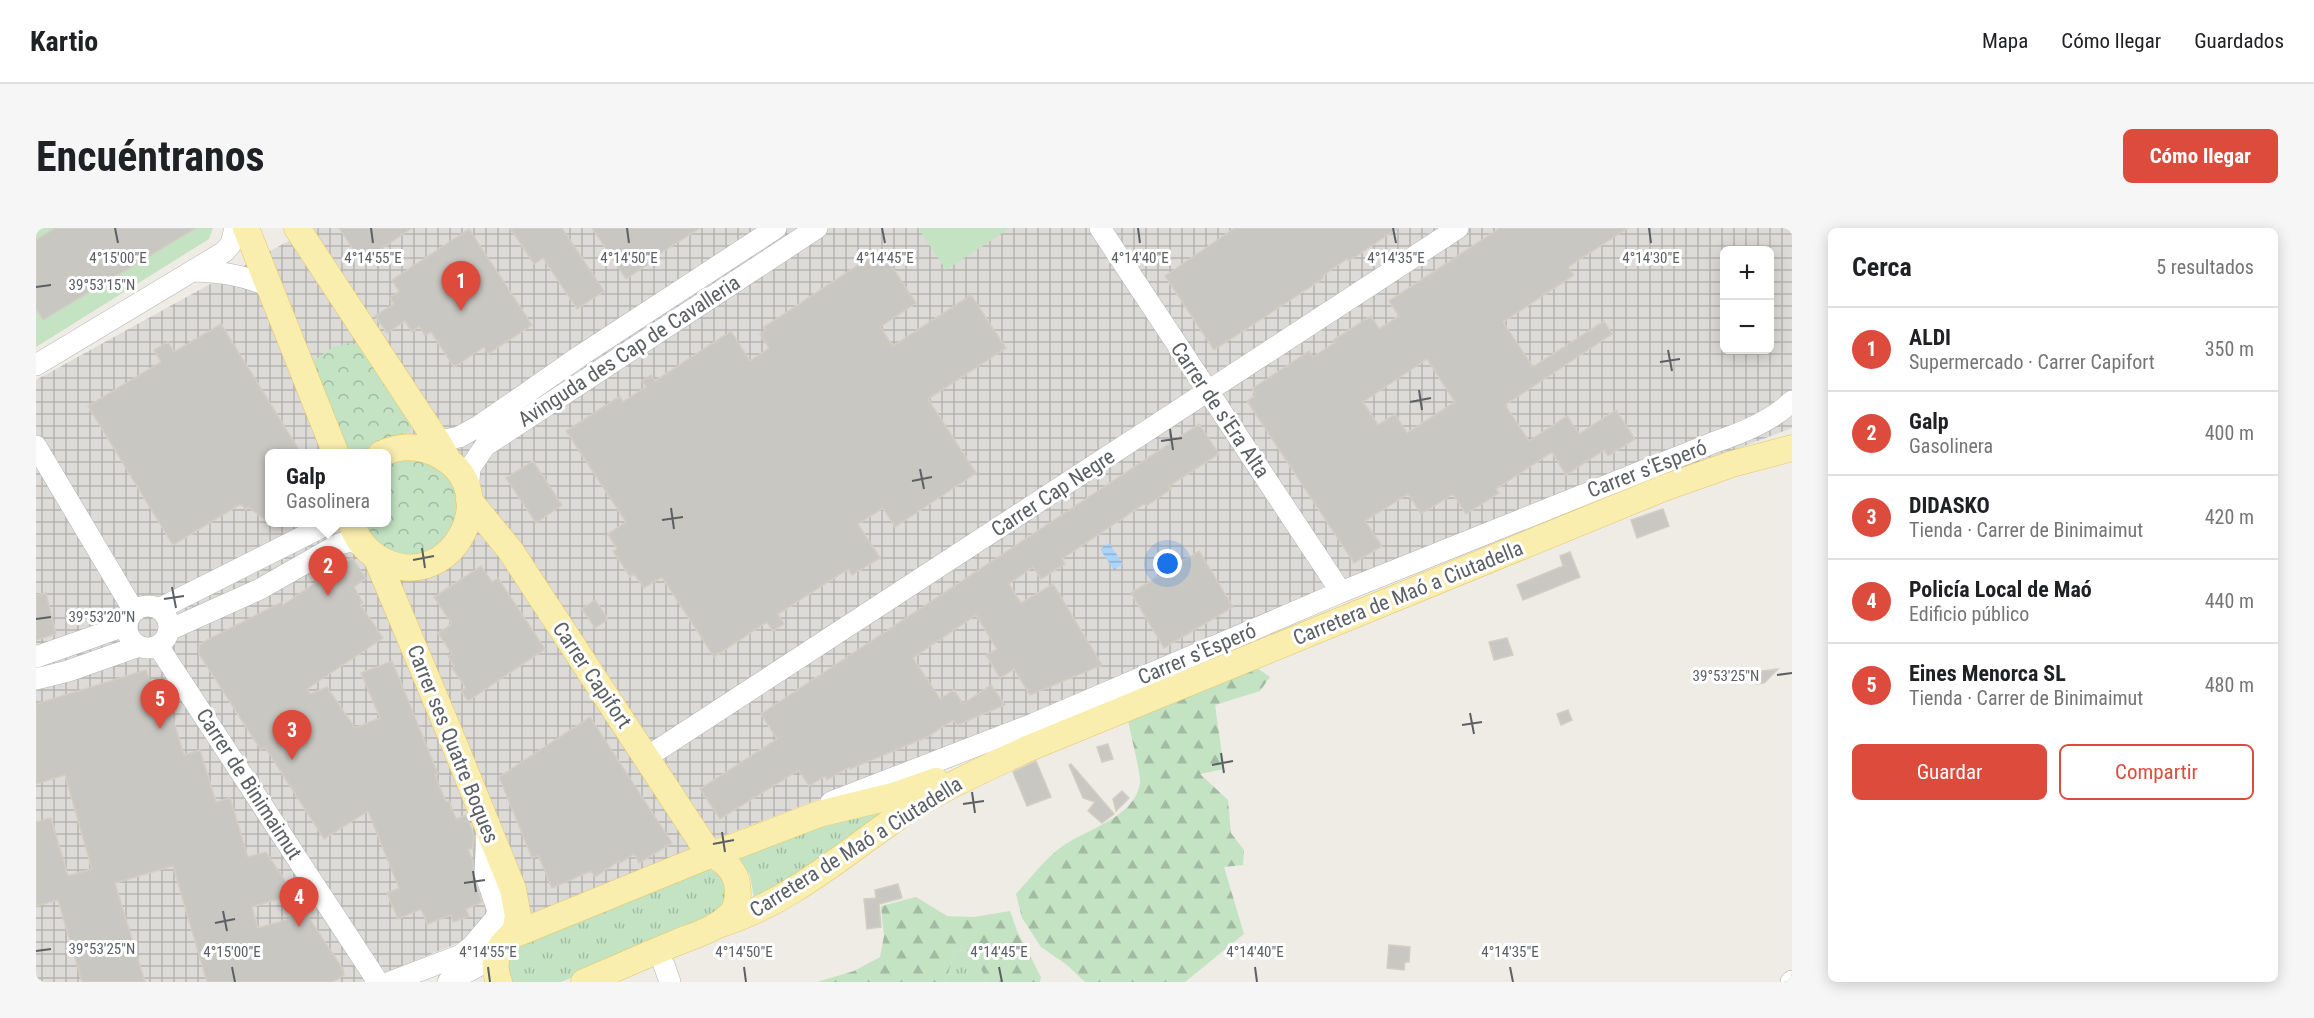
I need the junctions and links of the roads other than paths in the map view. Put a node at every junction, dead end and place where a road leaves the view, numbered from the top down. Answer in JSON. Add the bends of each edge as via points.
{"nodes":[{"id":1,"x":235,"y":228,"type":"edge"},
{"id":2,"x":246,"y":228,"type":"edge"},
{"id":3,"x":297,"y":228,"type":"edge"},
{"id":4,"x":776,"y":228,"type":"edge"},
{"id":5,"x":817,"y":228,"type":"edge"},
{"id":6,"x":1100,"y":228,"type":"edge"},
{"id":7,"x":1458,"y":228,"type":"edge"},
{"id":8,"x":194,"y":271,"type":"junction"},
{"id":9,"x":269,"y":286,"type":"junction"},
{"id":10,"x":36,"y":365,"type":"edge"},
{"id":11,"x":1208,"y":392,"type":"junction"},
{"id":12,"x":1792,"y":400,"type":"edge"},
{"id":13,"x":36,"y":446,"type":"edge"},
{"id":14,"x":1792,"y":448,"type":"edge"},
{"id":15,"x":334,"y":449,"type":"edge"},
{"id":16,"x":391,"y":450,"type":"edge"},
{"id":17,"x":442,"y":451,"type":"junction"},
{"id":18,"x":469,"y":497,"type":"junction"},
{"id":19,"x":320,"y":527,"type":"edge"},
{"id":20,"x":363,"y":541,"type":"edge"},
{"id":21,"x":1341,"y":592,"type":"junction"},
{"id":22,"x":159,"y":609,"type":"junction"},
{"id":23,"x":131,"y":618,"type":"junction"},
{"id":24,"x":155,"y":640,"type":"junction"},
{"id":25,"x":36,"y":657,"type":"edge"},
{"id":26,"x":36,"y":679,"type":"edge"},
{"id":27,"x":1027,"y":749,"type":"junction"},
{"id":28,"x":647,"y":757,"type":"junction"},
{"id":29,"x":487,"y":827,"type":"junction"},
{"id":30,"x":766,"y":834,"type":"junction"},
{"id":31,"x":850,"y":854,"type":"junction"},
{"id":32,"x":711,"y":855,"type":"junction"},
{"id":33,"x":715,"y":926,"type":"junction"},
{"id":34,"x":509,"y":939,"type":"junction"},
{"id":35,"x":667,"y":974,"type":"edge"},
{"id":36,"x":378,"y":982,"type":"edge"},
{"id":37,"x":390,"y":982,"type":"edge"},
{"id":38,"x":448,"y":982,"type":"edge"},
{"id":39,"x":499,"y":982,"type":"edge"},
{"id":40,"x":584,"y":982,"type":"edge"},
{"id":41,"x":624,"y":982,"type":"edge"}],
"edges":[{"from":1,"to":8,"type":"street","via":[[231,244],[224,252]]},
{"from":2,"to":9,"type":"main road"},
{"from":3,"to":17,"type":"main road"},
{"from":4,"to":17,"type":"street","name":"Avinguda des Cap de Cavalleria"},
{"from":5,"to":18,"type":"street","name":"Avinguda des Cap de Cavalleria","via":[[485,446],[470,468]]},
{"from":6,"to":11,"type":"street","name":"Carrer de s'Era Alta"},
{"from":7,"to":11,"type":"street","name":"Carrer Cap Negre"},
{"from":8,"to":9,"type":"street","via":[[242,275]]},
{"from":8,"to":10,"type":"street"},
{"from":9,"to":15,"type":"main road"},
{"from":11,"to":21,"type":"street","name":"Carrer de s'Era Alta"},
{"from":11,"to":28,"type":"street","name":"Carrer Cap Negre"},
{"from":12,"to":21,"type":"street","name":"Carrer s'Esperó","via":[[1738,435]]},
{"from":13,"to":23,"type":"street"},
{"from":14,"to":27,"type":"main road","name":"Carretera de Maó a Ciutadella","via":[[1653,492]]},
{"from":16,"to":17,"type":"main road","via":[[410,447]]},
{"from":17,"to":18,"type":"main road","name":"Carrer Capifort","via":[[460,474]]},
{"from":18,"to":20,"type":"main road","via":[[464,533],[443,557],[428,564],[393,565]]},
{"from":18,"to":28,"type":"main road","name":"Carrer Capifort","via":[[510,550]]},
{"from":19,"to":22,"type":"street"},
{"from":20,"to":24,"type":"street","via":[[339,544],[260,589]]},
{"from":20,"to":29,"type":"main road","name":"Carrer ses Quatre Boques","via":[[451,736]]},
{"from":21,"to":30,"type":"street","name":"Carrer s'Esperó","via":[[1034,724],[808,811]]},
{"from":22,"to":23,"type":"street","via":[[146,606]]},
{"from":22,"to":24,"type":"street","via":[[167,618]]},
{"from":23,"to":24,"type":"street","via":[[130,637]]},
{"from":23,"to":25,"type":"street"},
{"from":24,"to":26,"type":"street"},
{"from":24,"to":36,"type":"street","name":"Carrer de Binimaimut"},
{"from":27,"to":30,"type":"main road","name":"Carretera de Maó a Ciutadella","via":[[893,796],[819,814]]},
{"from":27,"to":31,"type":"main road","name":"Carretera de Maó a Ciutadella","via":[[940,790]]},
{"from":28,"to":32,"type":"main road","name":"Carrer Capifort"},
{"from":29,"to":34,"type":"main road","name":"Carrer ses Quatre Boques","via":[[517,902],[518,925]]},
{"from":29,"to":37,"type":"street","via":[[485,873],[498,911],[489,928],[461,956]]},
{"from":30,"to":32,"type":"main road","name":"Carretera de Maó a Ciutadella"},
{"from":31,"to":33,"type":"main road","name":"Carretera de Maó a Ciutadella","via":[[791,891],[736,920]]},
{"from":31,"to":35,"type":"main road","via":[[813,885]]},
{"from":32,"to":33,"type":"main road","name":"Carrer Capifort","via":[[735,875],[738,887],[734,911]]},
{"from":32,"to":34,"type":"main road","name":"Carretera de Maó a Ciutadella"},
{"from":33,"to":40,"type":"main road","name":"Carretera de Maó a Ciutadella"},
{"from":34,"to":38,"type":"street","via":[[480,965]]},
{"from":34,"to":39,"type":"main road","name":"Carrer ses Quatre Boques","via":[[498,952],[495,964]]},
{"from":35,"to":41,"type":"main road"}]}
